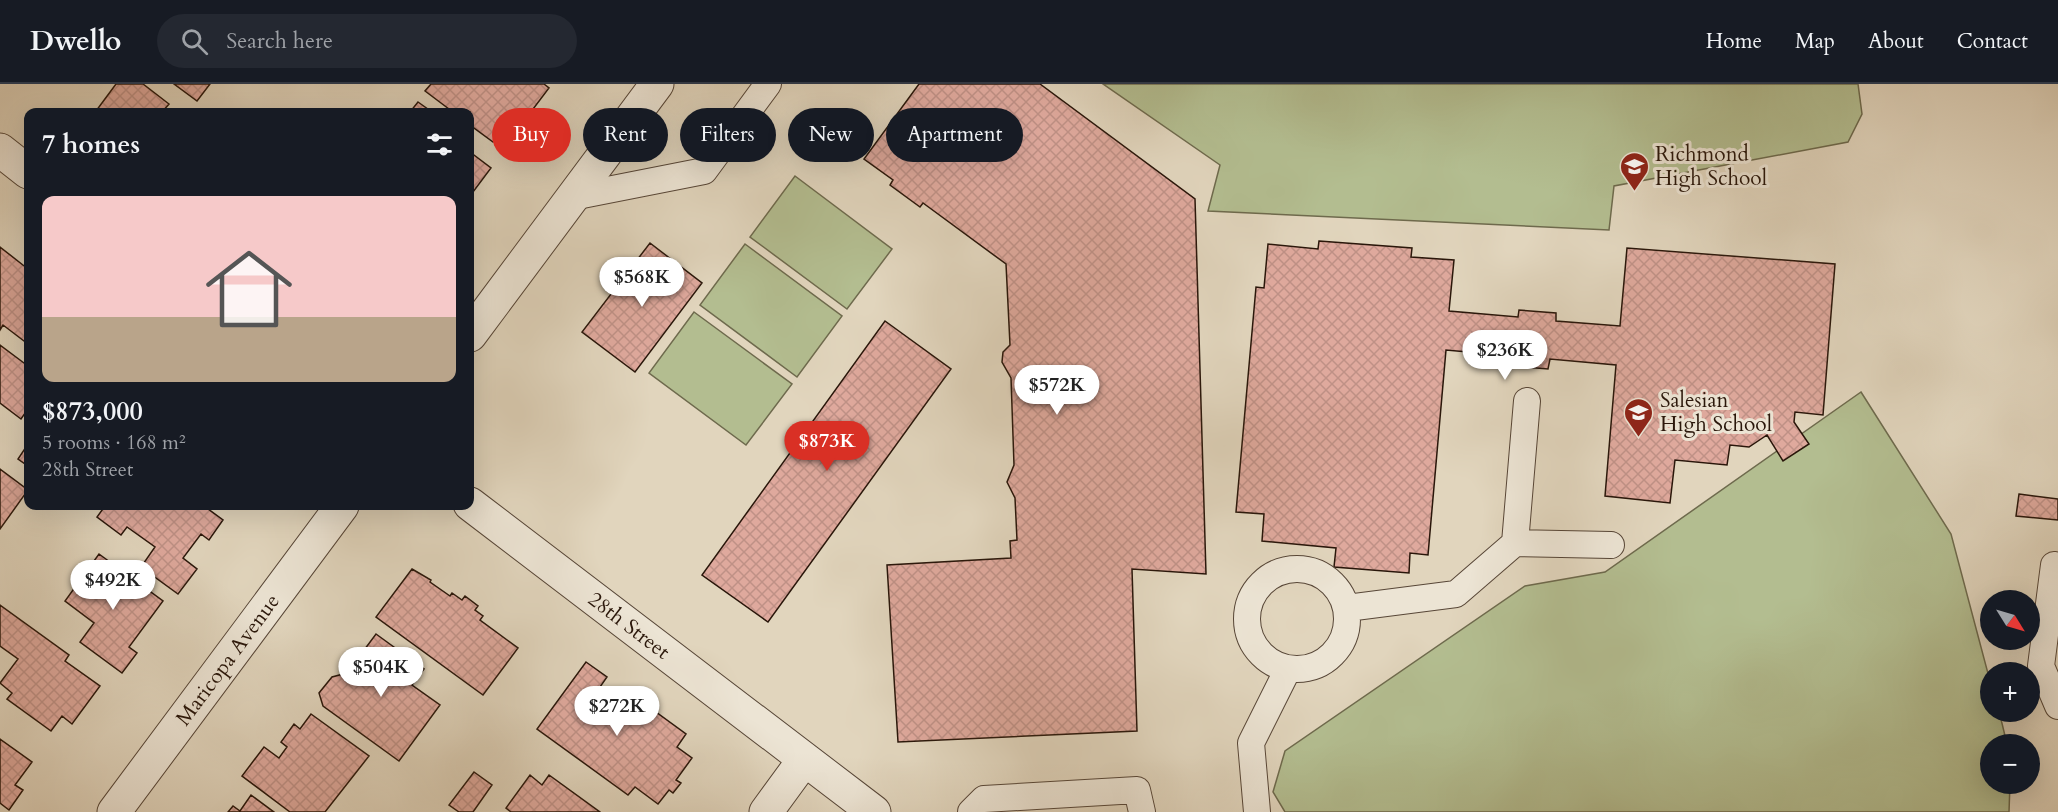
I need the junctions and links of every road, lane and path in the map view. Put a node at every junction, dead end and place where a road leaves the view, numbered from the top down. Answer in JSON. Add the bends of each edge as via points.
{"nodes":[{"id":1,"x":657,"y":84,"type":"edge"},
{"id":2,"x":768,"y":84,"type":"edge"},
{"id":3,"x":0,"y":150,"type":"edge"},
{"id":4,"x":24,"y":169,"type":"edge"},
{"id":5,"x":572,"y":197,"type":"junction"},
{"id":6,"x":474,"y":330,"type":"edge"},
{"id":7,"x":1527,"y":401,"type":"dead end"},
{"id":8,"x":474,"y":507,"type":"edge"},
{"id":9,"x":339,"y":510,"type":"edge"},
{"id":10,"x":1515,"y":543,"type":"junction"},
{"id":11,"x":1611,"y":545,"type":"dead end"},
{"id":12,"x":2054,"y":565,"type":"dead end"},
{"id":13,"x":1347,"y":608,"type":"junction"},
{"id":14,"x":1288,"y":669,"type":"junction"},
{"id":15,"x":2058,"y":706,"type":"edge"},
{"id":16,"x":804,"y":760,"type":"junction"},
{"id":17,"x":114,"y":812,"type":"edge"},
{"id":18,"x":766,"y":812,"type":"edge"},
{"id":19,"x":874,"y":812,"type":"edge"},
{"id":20,"x":971,"y":812,"type":"edge"},
{"id":21,"x":1142,"y":812,"type":"edge"},
{"id":22,"x":1257,"y":812,"type":"edge"}],
"edges":[{"from":1,"to":5,"type":"street"},
{"from":2,"to":5,"type":"lane","via":[[704,171]]},
{"from":3,"to":4,"type":"street"},
{"from":5,"to":6,"type":"street"},
{"from":7,"to":10,"type":"lane"},
{"from":8,"to":16,"type":"street","name":"28th Street"},
{"from":9,"to":17,"type":"street","name":"Maricopa Avenue"},
{"from":10,"to":11,"type":"lane"},
{"from":10,"to":13,"type":"lane","via":[[1456,594]]},
{"from":12,"to":15,"type":"lane","via":[[2041,666]]},
{"from":13,"to":14,"type":"lane","via":[[1347,628],[1340,646],[1326,660],[1308,668]]},
{"from":13,"to":14,"type":"lane","via":[[1339,590],[1316,572],[1287,569],[1268,577],[1255,591],[1247,610],[1248,630],[1263,655]]},
{"from":14,"to":22,"type":"lane","via":[[1251,743]]},
{"from":16,"to":18,"type":"street"},
{"from":16,"to":19,"type":"street","name":"28th Street"},
{"from":20,"to":21,"type":"lane","via":[[984,799],[1137,790]]}]}
